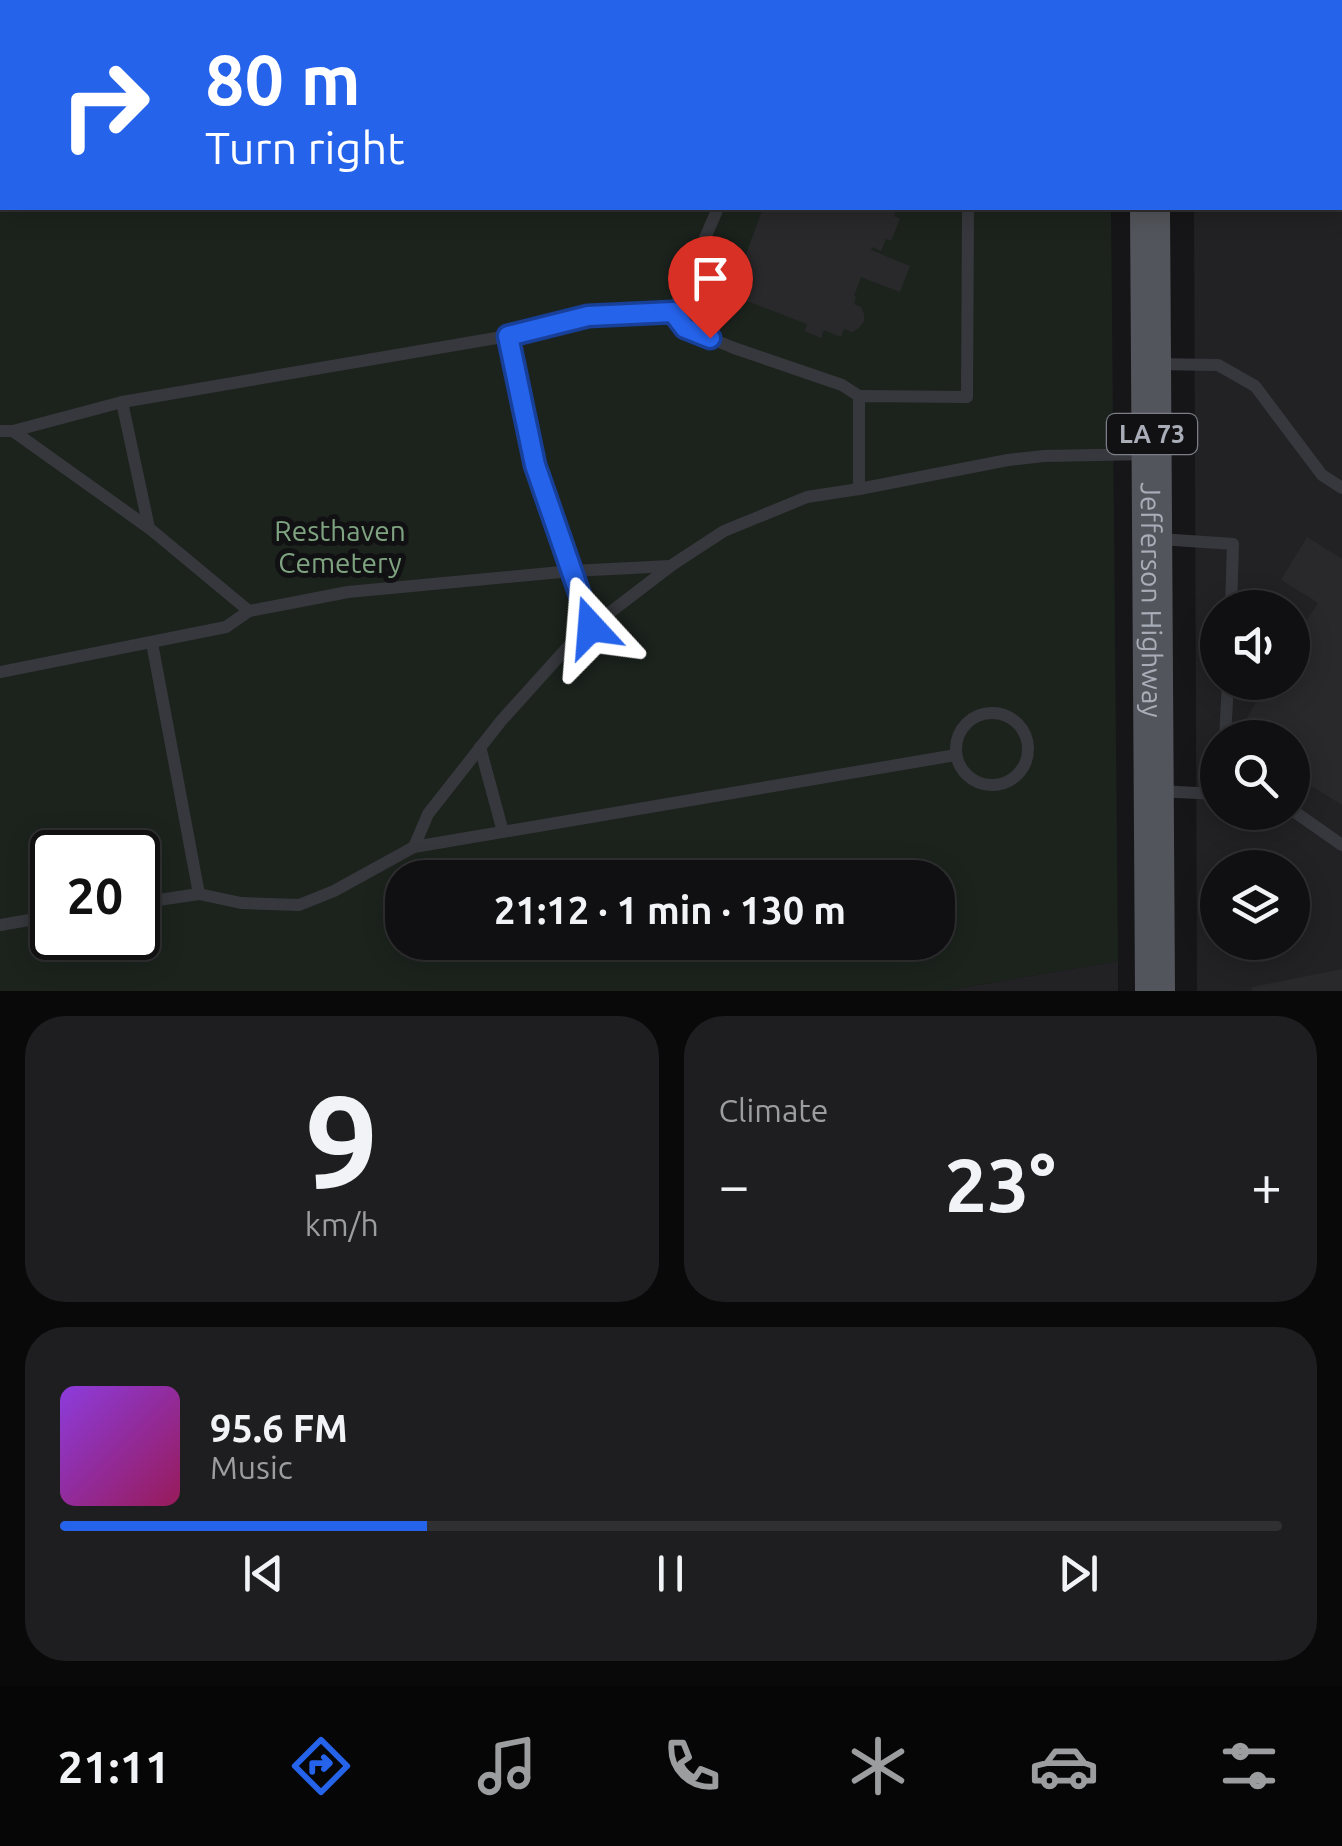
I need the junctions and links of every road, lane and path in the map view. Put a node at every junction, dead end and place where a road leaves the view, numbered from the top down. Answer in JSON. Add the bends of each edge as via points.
{"nodes":[{"id":1,"x":717,"y":210,"type":"edge"},
{"id":2,"x":968,"y":210,"type":"edge"},
{"id":3,"x":1150,"y":210,"type":"edge"},
{"id":4,"x":673,"y":312,"type":"junction"},
{"id":5,"x":508,"y":336,"type":"junction"},
{"id":6,"x":1152,"y":364,"type":"junction"},
{"id":7,"x":859,"y":396,"type":"junction"},
{"id":8,"x":122,"y":402,"type":"junction"},
{"id":9,"x":6,"y":431,"type":"edge"},
{"id":10,"x":1152,"y":454,"type":"junction"},
{"id":11,"x":1342,"y":488,"type":"edge"},
{"id":12,"x":859,"y":489,"type":"junction"},
{"id":13,"x":149,"y":528,"type":"junction"},
{"id":14,"x":1153,"y":538,"type":"junction"},
{"id":15,"x":672,"y":566,"type":"junction"},
{"id":16,"x":572,"y":571,"type":"junction"},
{"id":17,"x":1232,"y":590,"type":"edge"},
{"id":18,"x":250,"y":611,"type":"junction"},
{"id":19,"x":591,"y":627,"type":"junction"},
{"id":20,"x":152,"y":643,"type":"junction"},
{"id":21,"x":0,"y":672,"type":"edge"},
{"id":22,"x":480,"y":747,"type":"junction"},
{"id":23,"x":956,"y":755,"type":"junction"},
{"id":24,"x":1154,"y":791,"type":"junction"},
{"id":25,"x":1200,"y":793,"type":"edge"},
{"id":26,"x":1310,"y":823,"type":"edge"},
{"id":27,"x":502,"y":832,"type":"junction"},
{"id":28,"x":1342,"y":845,"type":"edge"},
{"id":29,"x":414,"y":847,"type":"junction"},
{"id":30,"x":200,"y":894,"type":"junction"},
{"id":31,"x":160,"y":900,"type":"edge"},
{"id":32,"x":30,"y":919,"type":"edge"},
{"id":33,"x":0,"y":924,"type":"edge"},
{"id":34,"x":1155,"y":991,"type":"edge"}],
"edges":[{"from":1,"to":4,"type":"lane"},
{"from":2,"to":7,"type":"lane","via":[[967,397]]},
{"from":3,"to":6,"type":"main road","name":"Jefferson Highway","number":"LA 73"},
{"from":4,"to":5,"type":"lane","via":[[588,316]]},
{"from":4,"to":7,"type":"lane","via":[[685,328]]},
{"from":5,"to":8,"type":"lane"},
{"from":5,"to":16,"type":"lane","via":[[535,465]]},
{"from":6,"to":10,"type":"main road","name":"Jefferson Highway","number":"LA 73"},
{"from":6,"to":11,"type":"lane","via":[[1218,365],[1255,386],[1322,475]]},
{"from":7,"to":12,"type":"lane"},
{"from":8,"to":9,"type":"lane"},
{"from":8,"to":13,"type":"lane"},
{"from":9,"to":13,"type":"lane"},
{"from":10,"to":12,"type":"lane","via":[[1008,460]]},
{"from":10,"to":14,"type":"main road","name":"Jefferson Highway","number":"LA 73"},
{"from":12,"to":15,"type":"lane","via":[[807,498],[724,531]]},
{"from":13,"to":18,"type":"lane"},
{"from":14,"to":17,"type":"lane","via":[[1234,544]]},
{"from":14,"to":24,"type":"main road","name":"Jefferson Highway","number":"LA 73"},
{"from":15,"to":16,"type":"lane"},
{"from":15,"to":19,"type":"lane"},
{"from":16,"to":18,"type":"lane","via":[[348,592]]},
{"from":16,"to":19,"type":"lane"},
{"from":18,"to":20,"type":"lane","via":[[226,627]]},
{"from":19,"to":22,"type":"lane"},
{"from":20,"to":21,"type":"lane"},
{"from":20,"to":30,"type":"lane"},
{"from":22,"to":27,"type":"lane"},
{"from":22,"to":29,"type":"lane","via":[[428,814]]},
{"from":23,"to":23,"type":"lane","via":[[977,782],[1000,784],[1021,772],[1027,737],[1012,718],[989,712],[960,731]]},
{"from":23,"to":27,"type":"lane"},
{"from":24,"to":25,"type":"lane"},
{"from":24,"to":34,"type":"main road","name":"Jefferson Highway","number":"LA 73"},
{"from":26,"to":28,"type":"lane"},
{"from":27,"to":29,"type":"lane"},
{"from":29,"to":30,"type":"lane","via":[[299,905]]},
{"from":30,"to":31,"type":"lane"},
{"from":32,"to":33,"type":"lane"}]}
